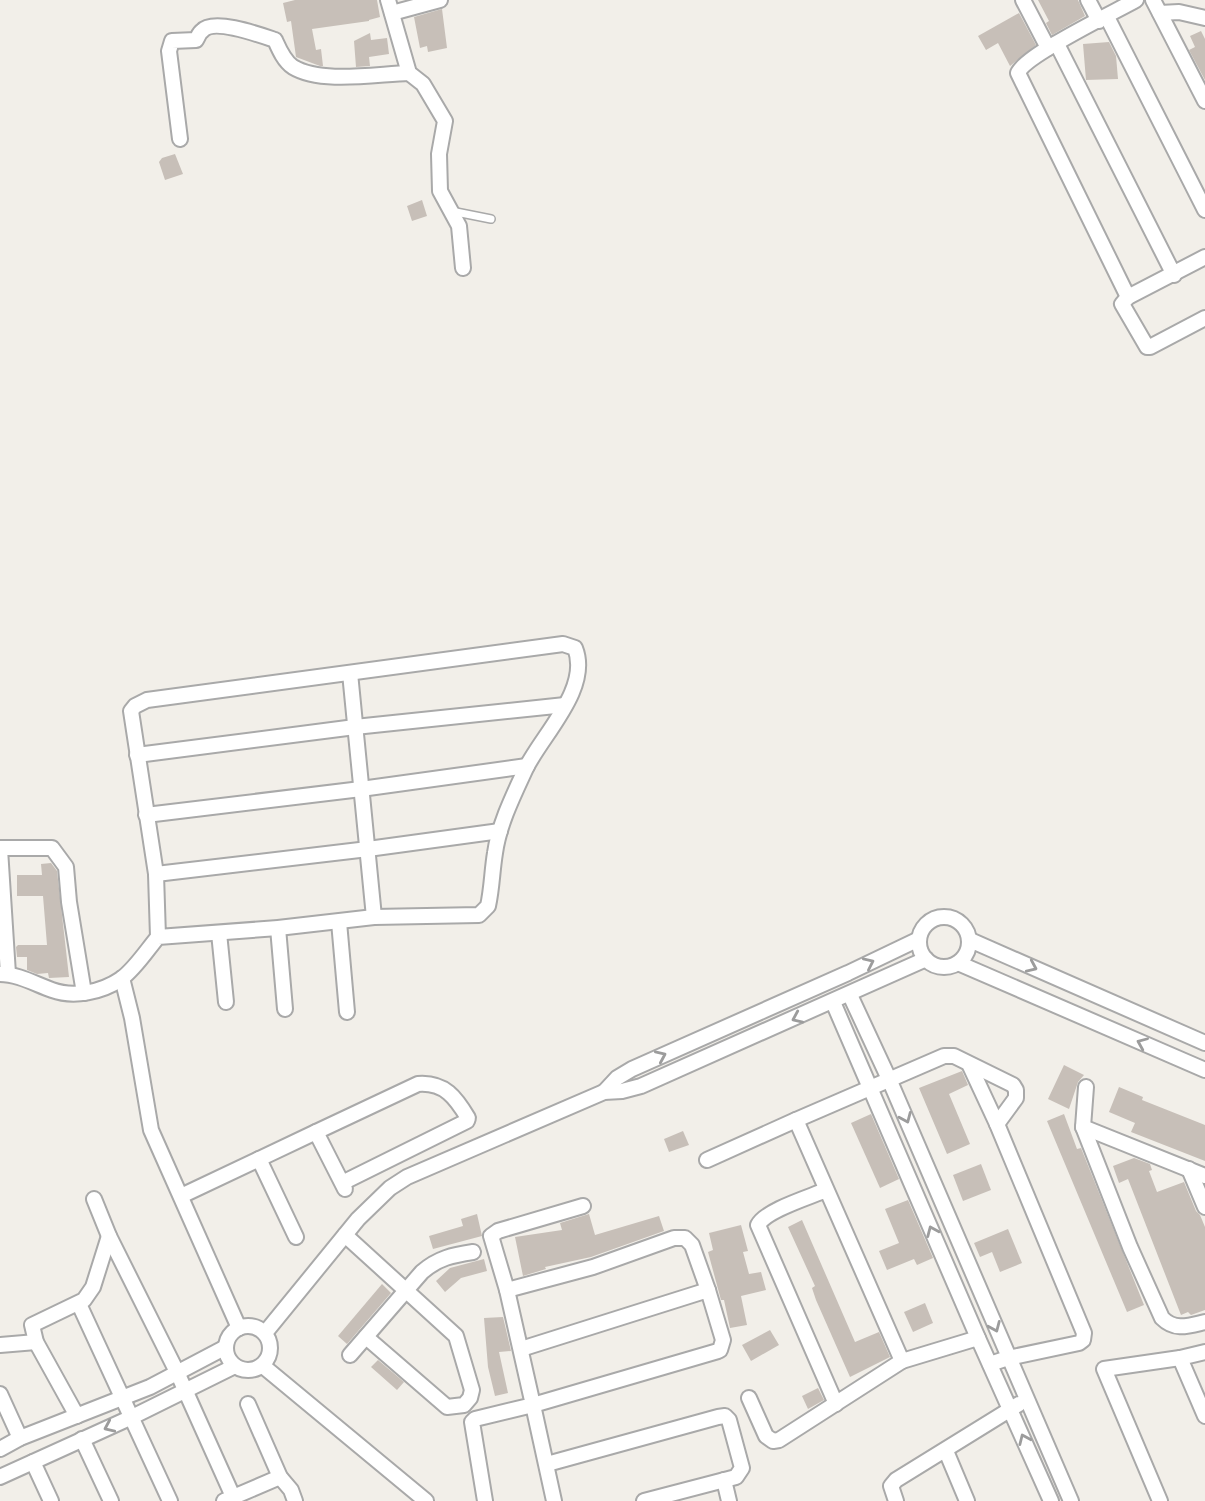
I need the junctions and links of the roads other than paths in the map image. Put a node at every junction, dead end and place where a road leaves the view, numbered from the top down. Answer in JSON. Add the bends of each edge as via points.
{"nodes":[{"id":1,"x":440,"y":0,"type":"edge"},
{"id":2,"x":1023,"y":0,"type":"edge"},
{"id":3,"x":1088,"y":0,"type":"edge"},
{"id":4,"x":1136,"y":0,"type":"edge"},
{"id":5,"x":390,"y":6,"type":"edge"},
{"id":6,"x":1157,"y":7,"type":"edge"},
{"id":7,"x":1205,"y":18,"type":"edge"},
{"id":8,"x":1103,"y":19,"type":"junction"},
{"id":9,"x":1053,"y":46,"type":"junction"},
{"id":10,"x":409,"y":73,"type":"junction"},
{"id":11,"x":1205,"y":101,"type":"edge"},
{"id":12,"x":180,"y":139,"type":"dead end"},
{"id":13,"x":1205,"y":210,"type":"edge"},
{"id":14,"x":450,"y":211,"type":"junction"},
{"id":15,"x":491,"y":219,"type":"dead end"},
{"id":16,"x":1205,"y":257,"type":"edge"},
{"id":17,"x":463,"y":268,"type":"dead end"},
{"id":18,"x":1174,"y":275,"type":"junction"},
{"id":19,"x":1128,"y":297,"type":"junction"},
{"id":20,"x":1205,"y":318,"type":"edge"},
{"id":21,"x":350,"y":673,"type":"junction"},
{"id":22,"x":565,"y":705,"type":"junction"},
{"id":23,"x":355,"y":727,"type":"junction"},
{"id":24,"x":137,"y":754,"type":"junction"},
{"id":25,"x":527,"y":766,"type":"junction"},
{"id":26,"x":361,"y":789,"type":"junction"},
{"id":27,"x":146,"y":815,"type":"junction"},
{"id":28,"x":500,"y":831,"type":"junction"},
{"id":29,"x":0,"y":848,"type":"edge"},
{"id":30,"x":368,"y":849,"type":"junction"},
{"id":31,"x":156,"y":874,"type":"junction"},
{"id":32,"x":1,"y":909,"type":"edge"},
{"id":33,"x":374,"y":917,"type":"junction"},
{"id":34,"x":339,"y":922,"type":"junction"},
{"id":35,"x":278,"y":929,"type":"junction"},
{"id":36,"x":219,"y":933,"type":"junction"},
{"id":37,"x":158,"y":937,"type":"junction"},
{"id":38,"x":919,"y":939,"type":"junction"},
{"id":39,"x":970,"y":940,"type":"junction"},
{"id":40,"x":926,"y":959,"type":"junction"},
{"id":41,"x":958,"y":963,"type":"junction"},
{"id":42,"x":4,"y":974,"type":"edge"},
{"id":43,"x":123,"y":983,"type":"junction"},
{"id":44,"x":84,"y":993,"type":"junction"},
{"id":45,"x":850,"y":995,"type":"junction"},
{"id":46,"x":226,"y":1002,"type":"dead end"},
{"id":47,"x":833,"y":1002,"type":"junction"},
{"id":48,"x":285,"y":1009,"type":"dead end"},
{"id":49,"x":346,"y":1012,"type":"dead end"},
{"id":50,"x":1205,"y":1043,"type":"edge"},
{"id":51,"x":970,"y":1066,"type":"junction"},
{"id":52,"x":1205,"y":1070,"type":"edge"},
{"id":53,"x":889,"y":1079,"type":"junction"},
{"id":54,"x":870,"y":1087,"type":"junction"},
{"id":55,"x":1086,"y":1087,"type":"dead end"},
{"id":56,"x":604,"y":1092,"type":"junction"},
{"id":57,"x":796,"y":1120,"type":"junction"},
{"id":58,"x":997,"y":1124,"type":"junction"},
{"id":59,"x":1083,"y":1127,"type":"junction"},
{"id":60,"x":316,"y":1132,"type":"junction"},
{"id":61,"x":259,"y":1159,"type":"junction"},
{"id":62,"x":707,"y":1160,"type":"dead end"},
{"id":63,"x":1189,"y":1169,"type":"junction"},
{"id":64,"x":1205,"y":1176,"type":"edge"},
{"id":65,"x":826,"y":1190,"type":"junction"},
{"id":66,"x":181,"y":1196,"type":"junction"},
{"id":67,"x":94,"y":1199,"type":"dead end"},
{"id":68,"x":583,"y":1206,"type":"dead end"},
{"id":69,"x":1205,"y":1206,"type":"edge"},
{"id":70,"x":345,"y":1235,"type":"junction"},
{"id":71,"x":109,"y":1236,"type":"junction"},
{"id":72,"x":296,"y":1237,"type":"dead end"},
{"id":73,"x":473,"y":1252,"type":"dead end"},
{"id":74,"x":507,"y":1290,"type":"junction"},
{"id":75,"x":708,"y":1290,"type":"junction"},
{"id":76,"x":406,"y":1291,"type":"junction"},
{"id":77,"x":79,"y":1304,"type":"junction"},
{"id":78,"x":1205,"y":1322,"type":"edge"},
{"id":79,"x":239,"y":1328,"type":"junction"},
{"id":80,"x":265,"y":1333,"type":"junction"},
{"id":81,"x":366,"y":1337,"type":"junction"},
{"id":82,"x":978,"y":1338,"type":"junction"},
{"id":83,"x":36,"y":1342,"type":"junction"},
{"id":84,"x":0,"y":1345,"type":"edge"},
{"id":85,"x":226,"y":1347,"type":"junction"},
{"id":86,"x":521,"y":1349,"type":"junction"},
{"id":87,"x":1205,"y":1352,"type":"edge"},
{"id":88,"x":350,"y":1355,"type":"dead end"},
{"id":89,"x":1008,"y":1358,"type":"junction"},
{"id":90,"x":1180,"y":1358,"type":"junction"},
{"id":91,"x":902,"y":1361,"type":"junction"},
{"id":92,"x":990,"y":1364,"type":"junction"},
{"id":93,"x":234,"y":1366,"type":"junction"},
{"id":94,"x":263,"y":1366,"type":"junction"},
{"id":95,"x":177,"y":1372,"type":"junction"},
{"id":96,"x":184,"y":1390,"type":"junction"},
{"id":97,"x":0,"y":1394,"type":"edge"},
{"id":98,"x":123,"y":1398,"type":"junction"},
{"id":99,"x":749,"y":1398,"type":"dead end"},
{"id":100,"x":1026,"y":1400,"type":"junction"},
{"id":101,"x":248,"y":1404,"type":"dead end"},
{"id":102,"x":836,"y":1404,"type":"junction"},
{"id":103,"x":533,"y":1405,"type":"junction"},
{"id":104,"x":1010,"y":1407,"type":"junction"},
{"id":105,"x":76,"y":1416,"type":"junction"},
{"id":106,"x":1205,"y":1416,"type":"edge"},
{"id":107,"x":132,"y":1417,"type":"junction"},
{"id":108,"x":20,"y":1438,"type":"junction"},
{"id":109,"x":82,"y":1439,"type":"junction"},
{"id":110,"x":0,"y":1449,"type":"edge"},
{"id":111,"x":946,"y":1451,"type":"junction"},
{"id":112,"x":33,"y":1462,"type":"junction"},
{"id":113,"x":547,"y":1464,"type":"junction"},
{"id":114,"x":0,"y":1477,"type":"edge"},
{"id":115,"x":280,"y":1477,"type":"junction"},
{"id":116,"x":724,"y":1480,"type":"junction"},
{"id":117,"x":293,"y":1495,"type":"edge"},
{"id":118,"x":673,"y":1497,"type":"edge"},
{"id":119,"x":230,"y":1500,"type":"edge"},
{"id":120,"x":51,"y":1501,"type":"edge"},
{"id":121,"x":111,"y":1501,"type":"edge"},
{"id":122,"x":170,"y":1501,"type":"edge"},
{"id":123,"x":303,"y":1501,"type":"edge"},
{"id":124,"x":426,"y":1501,"type":"edge"},
{"id":125,"x":485,"y":1501,"type":"edge"},
{"id":126,"x":554,"y":1501,"type":"edge"},
{"id":127,"x":644,"y":1501,"type":"edge"},
{"id":128,"x":729,"y":1501,"type":"edge"},
{"id":129,"x":896,"y":1501,"type":"edge"},
{"id":130,"x":967,"y":1501,"type":"edge"},
{"id":131,"x":1051,"y":1501,"type":"edge"},
{"id":132,"x":1071,"y":1501,"type":"edge"},
{"id":133,"x":1160,"y":1501,"type":"edge"}],
"edges":[{"from":1,"to":5,"type":"street"},
{"from":2,"to":9,"type":"street"},
{"from":3,"to":8,"type":"street"},
{"from":4,"to":8,"type":"street"},
{"from":5,"to":10,"type":"street"},
{"from":6,"to":7,"type":"street"},
{"from":6,"to":11,"type":"street"},
{"from":8,"to":9,"type":"street"},
{"from":8,"to":13,"type":"street"},
{"from":9,"to":18,"type":"street"},
{"from":9,"to":19,"type":"street","via":[[1020,67],[1018,75]]},
{"from":10,"to":12,"type":"street","via":[[321,76],[291,66],[275,40],[236,28],[205,28],[196,40],[172,41],[169,51]]},
{"from":10,"to":14,"type":"street","via":[[423,84],[445,121],[438,176]]},
{"from":14,"to":15,"type":"lane"},
{"from":14,"to":17,"type":"street","via":[[458,226]]},
{"from":16,"to":18,"type":"street"},
{"from":18,"to":19,"type":"street"},
{"from":19,"to":20,"type":"street","via":[[1123,307],[1147,347]]},
{"from":21,"to":22,"type":"street","via":[[563,644],[575,648],[579,658],[578,678]]},
{"from":21,"to":23,"type":"street"},
{"from":21,"to":24,"type":"street","via":[[147,700],[131,711]]},
{"from":22,"to":23,"type":"street"},
{"from":22,"to":25,"type":"street"},
{"from":23,"to":24,"type":"street"},
{"from":23,"to":26,"type":"street"},
{"from":24,"to":27,"type":"street"},
{"from":25,"to":26,"type":"street"},
{"from":25,"to":28,"type":"street"},
{"from":26,"to":27,"type":"street"},
{"from":26,"to":30,"type":"street"},
{"from":27,"to":31,"type":"street"},
{"from":28,"to":30,"type":"street"},
{"from":28,"to":33,"type":"street","via":[[488,906],[479,915]]},
{"from":29,"to":32,"type":"street"},
{"from":29,"to":44,"type":"street","via":[[52,848],[62,858]]},
{"from":30,"to":31,"type":"street"},
{"from":30,"to":33,"type":"street"},
{"from":31,"to":37,"type":"street"},
{"from":32,"to":42,"type":"street"},
{"from":33,"to":34,"type":"street"},
{"from":34,"to":35,"type":"street"},
{"from":34,"to":49,"type":"street"},
{"from":35,"to":36,"type":"street"},
{"from":35,"to":48,"type":"street"},
{"from":36,"to":37,"type":"street"},
{"from":36,"to":46,"type":"street"},
{"from":37,"to":43,"type":"street"},
{"from":38,"to":39,"type":"street","via":[[925,925],[950,917],[961,923]]},
{"from":38,"to":40,"type":"street"},
{"from":56,"to":38,"type":"street","one_way":true,"via":[[632,1069]]},
{"from":39,"to":41,"type":"street"},
{"from":39,"to":50,"type":"street","one_way":true},
{"from":40,"to":41,"type":"street","via":[[938,967]]},
{"from":40,"to":45,"type":"street"},
{"from":52,"to":41,"type":"street","one_way":true},
{"from":42,"to":44,"type":"street","via":[[56,991]]},
{"from":43,"to":44,"type":"street"},
{"from":43,"to":66,"type":"street","via":[[149,1123]]},
{"from":45,"to":47,"type":"street"},
{"from":45,"to":53,"type":"street"},
{"from":47,"to":54,"type":"street"},
{"from":47,"to":56,"type":"street","one_way":true,"via":[[641,1086]]},
{"from":51,"to":53,"type":"street","via":[[954,1056],[944,1056]]},
{"from":51,"to":58,"type":"street"},
{"from":51,"to":58,"type":"street","via":[[1016,1090]]},
{"from":53,"to":54,"type":"street"},
{"from":53,"to":89,"type":"street","one_way":true},
{"from":54,"to":57,"type":"street"},
{"from":82,"to":54,"type":"street","one_way":true},
{"from":55,"to":59,"type":"street"},
{"from":56,"to":70,"type":"street","via":[[407,1177],[374,1202]]},
{"from":57,"to":62,"type":"street"},
{"from":57,"to":65,"type":"street"},
{"from":58,"to":89,"type":"street","via":[[1084,1333],[1079,1343]]},
{"from":59,"to":63,"type":"street"},
{"from":59,"to":78,"type":"street","via":[[1162,1318],[1179,1327]]},
{"from":60,"to":60,"type":"street","via":[[422,1083],[452,1094],[468,1118],[344,1186]]},
{"from":60,"to":61,"type":"street"},
{"from":61,"to":66,"type":"street"},
{"from":61,"to":72,"type":"street"},
{"from":63,"to":64,"type":"street"},
{"from":63,"to":69,"type":"street"},
{"from":65,"to":91,"type":"street"},
{"from":65,"to":102,"type":"street","via":[[774,1212],[758,1225]]},
{"from":66,"to":79,"type":"street"},
{"from":67,"to":71,"type":"street"},
{"from":68,"to":74,"type":"street","via":[[491,1237]]},
{"from":70,"to":76,"type":"street"},
{"from":70,"to":80,"type":"street"},
{"from":71,"to":77,"type":"street","via":[[93,1287]]},
{"from":71,"to":95,"type":"street"},
{"from":73,"to":76,"type":"street","via":[[435,1261]]},
{"from":74,"to":75,"type":"street","via":[[685,1238],[692,1245]]},
{"from":74,"to":86,"type":"street"},
{"from":75,"to":86,"type":"street"},
{"from":75,"to":103,"type":"street","via":[[723,1340],[720,1350]]},
{"from":76,"to":81,"type":"street"},
{"from":76,"to":81,"type":"street","via":[[456,1336],[472,1390],[464,1405],[447,1407]]},
{"from":77,"to":83,"type":"street","via":[[35,1322]]},
{"from":77,"to":98,"type":"street"},
{"from":79,"to":80,"type":"street","via":[[250,1326]]},
{"from":79,"to":85,"type":"street"},
{"from":80,"to":94,"type":"street","via":[[271,1350]]},
{"from":81,"to":88,"type":"street"},
{"from":82,"to":91,"type":"street"},
{"from":82,"to":92,"type":"street"},
{"from":83,"to":84,"type":"street"},
{"from":83,"to":105,"type":"street"},
{"from":85,"to":93,"type":"street"},
{"from":85,"to":95,"type":"street"},
{"from":86,"to":103,"type":"street"},
{"from":87,"to":90,"type":"street"},
{"from":89,"to":92,"type":"street"},
{"from":89,"to":100,"type":"street"},
{"from":90,"to":106,"type":"street"},
{"from":90,"to":133,"type":"street","via":[[1104,1369]]},
{"from":91,"to":102,"type":"street"},
{"from":92,"to":104,"type":"street"},
{"from":93,"to":94,"type":"street","via":[[246,1371]]},
{"from":93,"to":96,"type":"street"},
{"from":94,"to":124,"type":"street"},
{"from":95,"to":96,"type":"street"},
{"from":95,"to":98,"type":"street"},
{"from":96,"to":107,"type":"street"},
{"from":96,"to":119,"type":"street"},
{"from":97,"to":108,"type":"street"},
{"from":98,"to":105,"type":"street"},
{"from":98,"to":107,"type":"street"},
{"from":99,"to":102,"type":"street","via":[[772,1441],[788,1436]]},
{"from":100,"to":104,"type":"street"},
{"from":100,"to":132,"type":"street"},
{"from":101,"to":115,"type":"street"},
{"from":103,"to":113,"type":"street"},
{"from":103,"to":125,"type":"street","via":[[472,1422]]},
{"from":104,"to":111,"type":"street"},
{"from":131,"to":104,"type":"street","one_way":true},
{"from":105,"to":108,"type":"street"},
{"from":107,"to":109,"type":"street","one_way":true},
{"from":107,"to":122,"type":"street"},
{"from":108,"to":110,"type":"street"},
{"from":109,"to":112,"type":"street"},
{"from":109,"to":121,"type":"street"},
{"from":111,"to":129,"type":"street","via":[[893,1483]]},
{"from":111,"to":130,"type":"street"},
{"from":112,"to":114,"type":"street"},
{"from":112,"to":120,"type":"street"},
{"from":113,"to":116,"type":"street","via":[[725,1416],[742,1468],[736,1477]]},
{"from":113,"to":126,"type":"street"},
{"from":115,"to":117,"type":"street"},
{"from":115,"to":119,"type":"street"},
{"from":116,"to":118,"type":"street"},
{"from":116,"to":128,"type":"street"},
{"from":117,"to":123,"type":"street"},
{"from":118,"to":127,"type":"street"}]}
